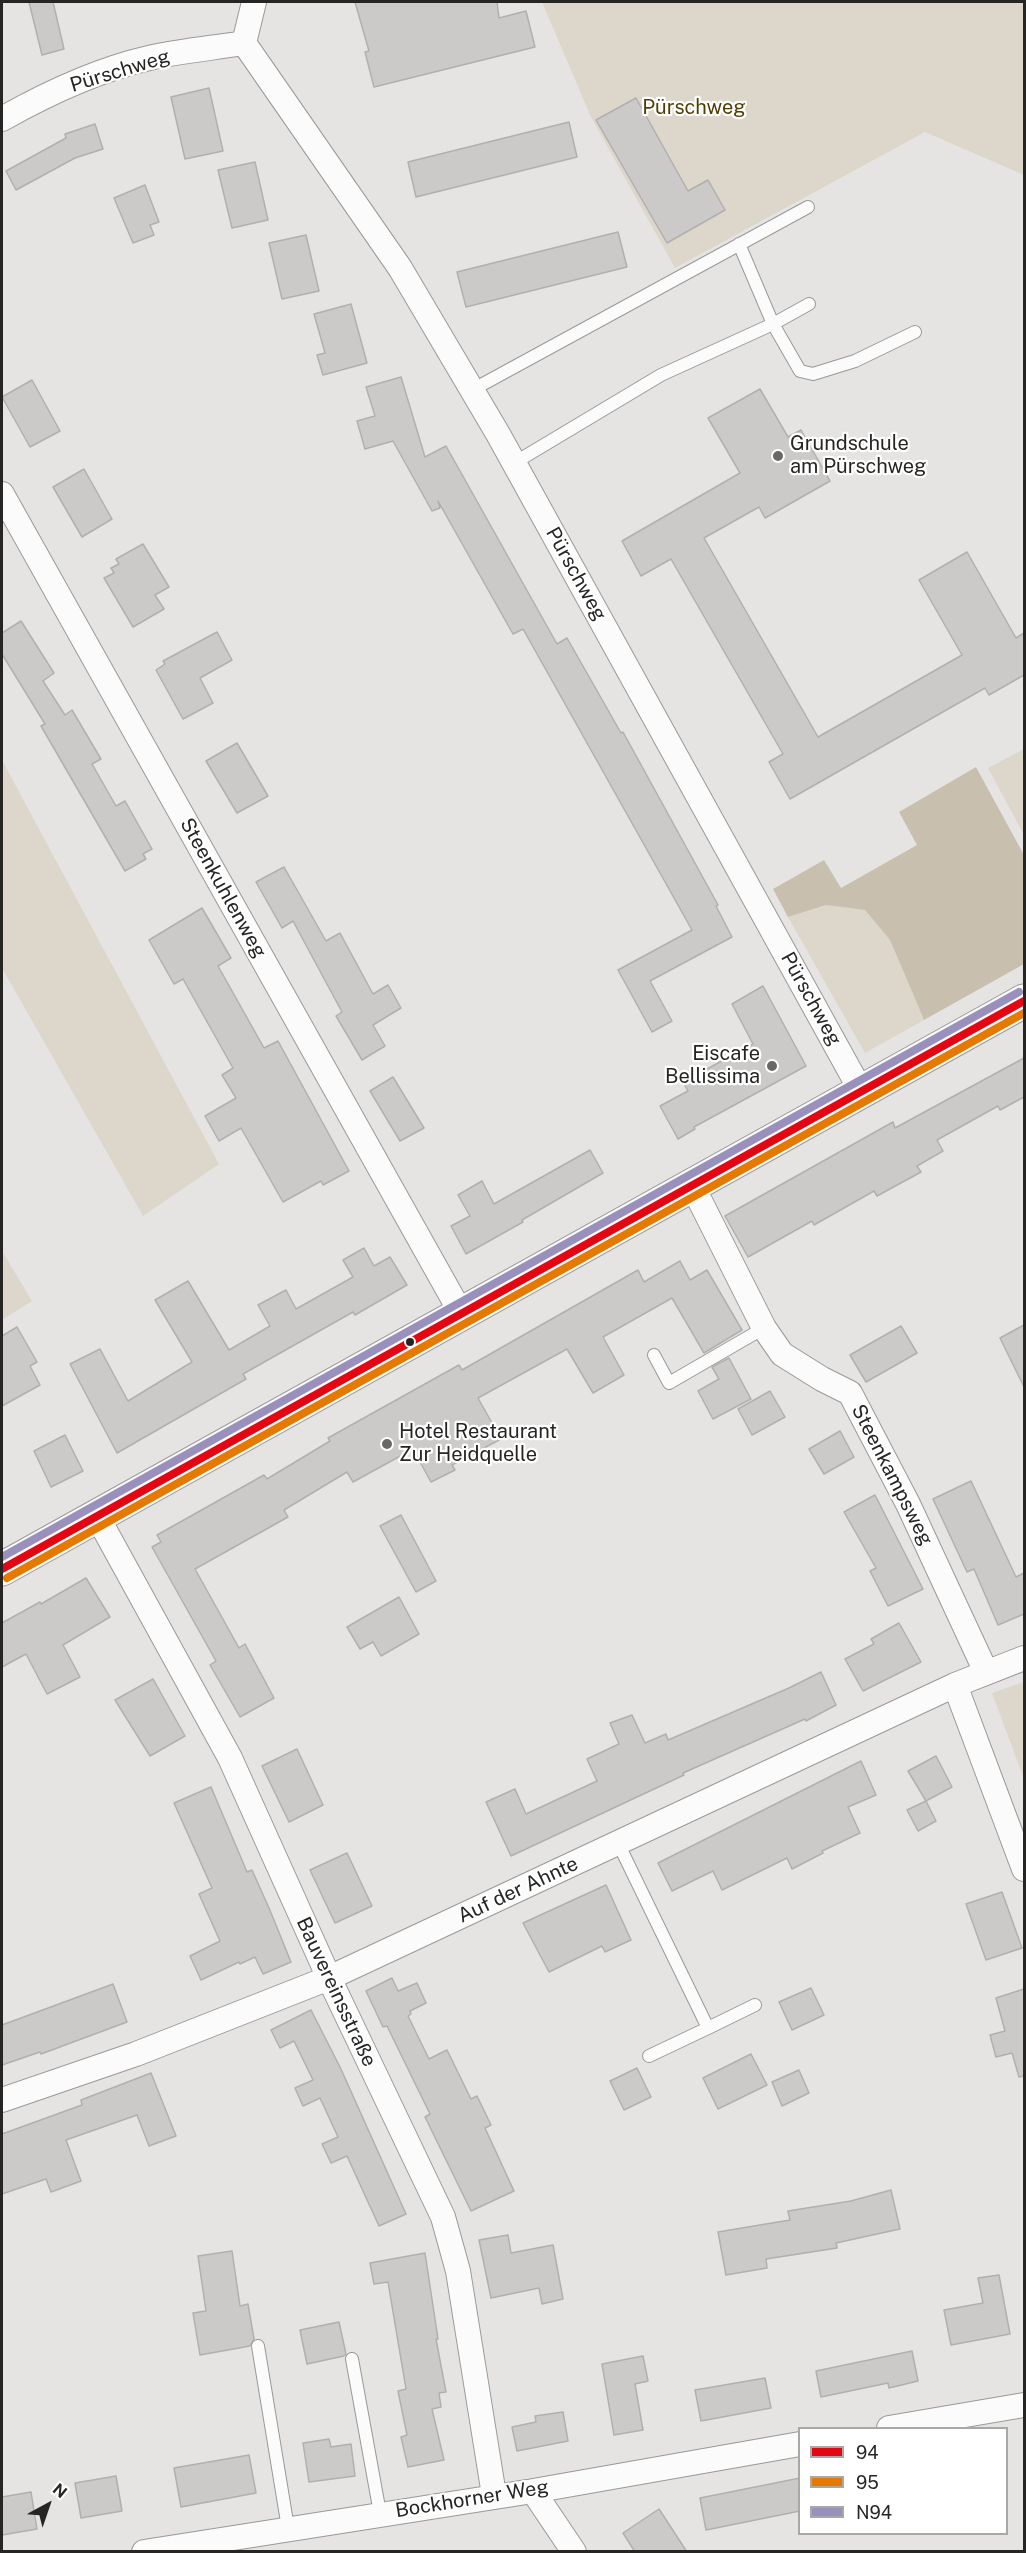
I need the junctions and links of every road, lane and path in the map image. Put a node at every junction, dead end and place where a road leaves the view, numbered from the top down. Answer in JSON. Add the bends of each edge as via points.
{"nodes":[{"id":1,"x":254,"y":2,"type":"edge"},
{"id":2,"x":244,"y":43,"type":"junction"},
{"id":3,"x":2,"y":119,"type":"edge"},
{"id":4,"x":808,"y":207,"type":"dead end"},
{"id":5,"x":739,"y":244,"type":"junction"},
{"id":6,"x":809,"y":304,"type":"dead end"},
{"id":7,"x":773,"y":324,"type":"junction"},
{"id":8,"x":915,"y":332,"type":"dead end"},
{"id":9,"x":472,"y":390,"type":"junction"},
{"id":10,"x":514,"y":463,"type":"junction"},
{"id":11,"x":2,"y":494,"type":"edge"},
{"id":12,"x":1024,"y":1000,"type":"edge"},
{"id":13,"x":861,"y":1091,"type":"junction"},
{"id":14,"x":692,"y":1185,"type":"junction"},
{"id":15,"x":461,"y":1313,"type":"junction"},
{"id":16,"x":764,"y":1329,"type":"junction"},
{"id":17,"x":654,"y":1355,"type":"dead end"},
{"id":18,"x":98,"y":1516,"type":"junction"},
{"id":19,"x":2,"y":1569,"type":"edge"},
{"id":20,"x":1024,"y":1658,"type":"edge"},
{"id":21,"x":987,"y":1672,"type":"junction"},
{"id":22,"x":955,"y":1685,"type":"junction"},
{"id":23,"x":618,"y":1843,"type":"junction"},
{"id":24,"x":1024,"y":1869,"type":"edge"},
{"id":25,"x":329,"y":1978,"type":"junction"},
{"id":26,"x":755,"y":2005,"type":"dead end"},
{"id":27,"x":708,"y":2028,"type":"junction"},
{"id":28,"x":649,"y":2056,"type":"dead end"},
{"id":29,"x":2,"y":2100,"type":"edge"},
{"id":30,"x":258,"y":2346,"type":"dead end"},
{"id":31,"x":352,"y":2359,"type":"dead end"},
{"id":32,"x":1024,"y":2405,"type":"edge"},
{"id":33,"x":895,"y":2427,"type":"edge"},
{"id":34,"x":798,"y":2444,"type":"edge"},
{"id":35,"x":533,"y":2491,"type":"junction"},
{"id":36,"x":494,"y":2495,"type":"junction"},
{"id":37,"x":380,"y":2513,"type":"junction"},
{"id":38,"x":288,"y":2528,"type":"junction"},
{"id":39,"x":144,"y":2552,"type":"edge"},
{"id":40,"x":574,"y":2552,"type":"edge"}],
"edges":[{"from":1,"to":2,"type":"street"},
{"from":2,"to":3,"type":"street","name":"Pürschweg","via":[[150,58],[98,73]]},
{"from":2,"to":9,"type":"street","name":"Pürschweg","via":[[400,268]]},
{"from":4,"to":5,"type":"lane"},
{"from":5,"to":7,"type":"lane"},
{"from":5,"to":9,"type":"lane"},
{"from":6,"to":7,"type":"lane"},
{"from":7,"to":8,"type":"lane","via":[[800,371],[813,374],[855,361]]},
{"from":7,"to":10,"type":"lane","via":[[661,375]]},
{"from":9,"to":10,"type":"street","name":"Pürschweg"},
{"from":10,"to":13,"type":"street","name":"Pürschweg"},
{"from":11,"to":15,"type":"street","name":"Steenkuhlenweg"},
{"from":12,"to":13,"type":"main road"},
{"from":13,"to":14,"type":"main road"},
{"from":14,"to":15,"type":"main road"},
{"from":14,"to":16,"type":"street","name":"Steenkampsweg"},
{"from":15,"to":18,"type":"main road"},
{"from":16,"to":17,"type":"lane","via":[[669,1383]]},
{"from":16,"to":21,"type":"street","name":"Steenkampsweg","via":[[782,1354],[850,1393],[908,1504]]},
{"from":18,"to":19,"type":"main road"},
{"from":18,"to":25,"type":"street","name":"Bauvereinsstraße","via":[[230,1758]]},
{"from":20,"to":21,"type":"street","name":"Auf der Ahnte"},
{"from":21,"to":22,"type":"street","name":"Auf der Ahnte"},
{"from":22,"to":23,"type":"street","name":"Auf der Ahnte"},
{"from":22,"to":24,"type":"street"},
{"from":23,"to":25,"type":"street","name":"Auf der Ahnte"},
{"from":23,"to":27,"type":"lane"},
{"from":25,"to":29,"type":"street","name":"Auf der Ahnte","via":[[136,2054]]},
{"from":25,"to":36,"type":"street","name":"Bauvereinsstraße","via":[[442,2217],[458,2271]]},
{"from":26,"to":27,"type":"lane"},
{"from":27,"to":28,"type":"lane"},
{"from":30,"to":38,"type":"lane"},
{"from":31,"to":37,"type":"lane"},
{"from":32,"to":33,"type":"street"},
{"from":34,"to":35,"type":"street","name":"Bockhorner Weg"},
{"from":35,"to":36,"type":"street","name":"Bockhorner Weg"},
{"from":35,"to":40,"type":"street"},
{"from":36,"to":37,"type":"street","name":"Bockhorner Weg"},
{"from":37,"to":38,"type":"street","name":"Bockhorner Weg"},
{"from":38,"to":39,"type":"street","name":"Bockhorner Weg"}]}
